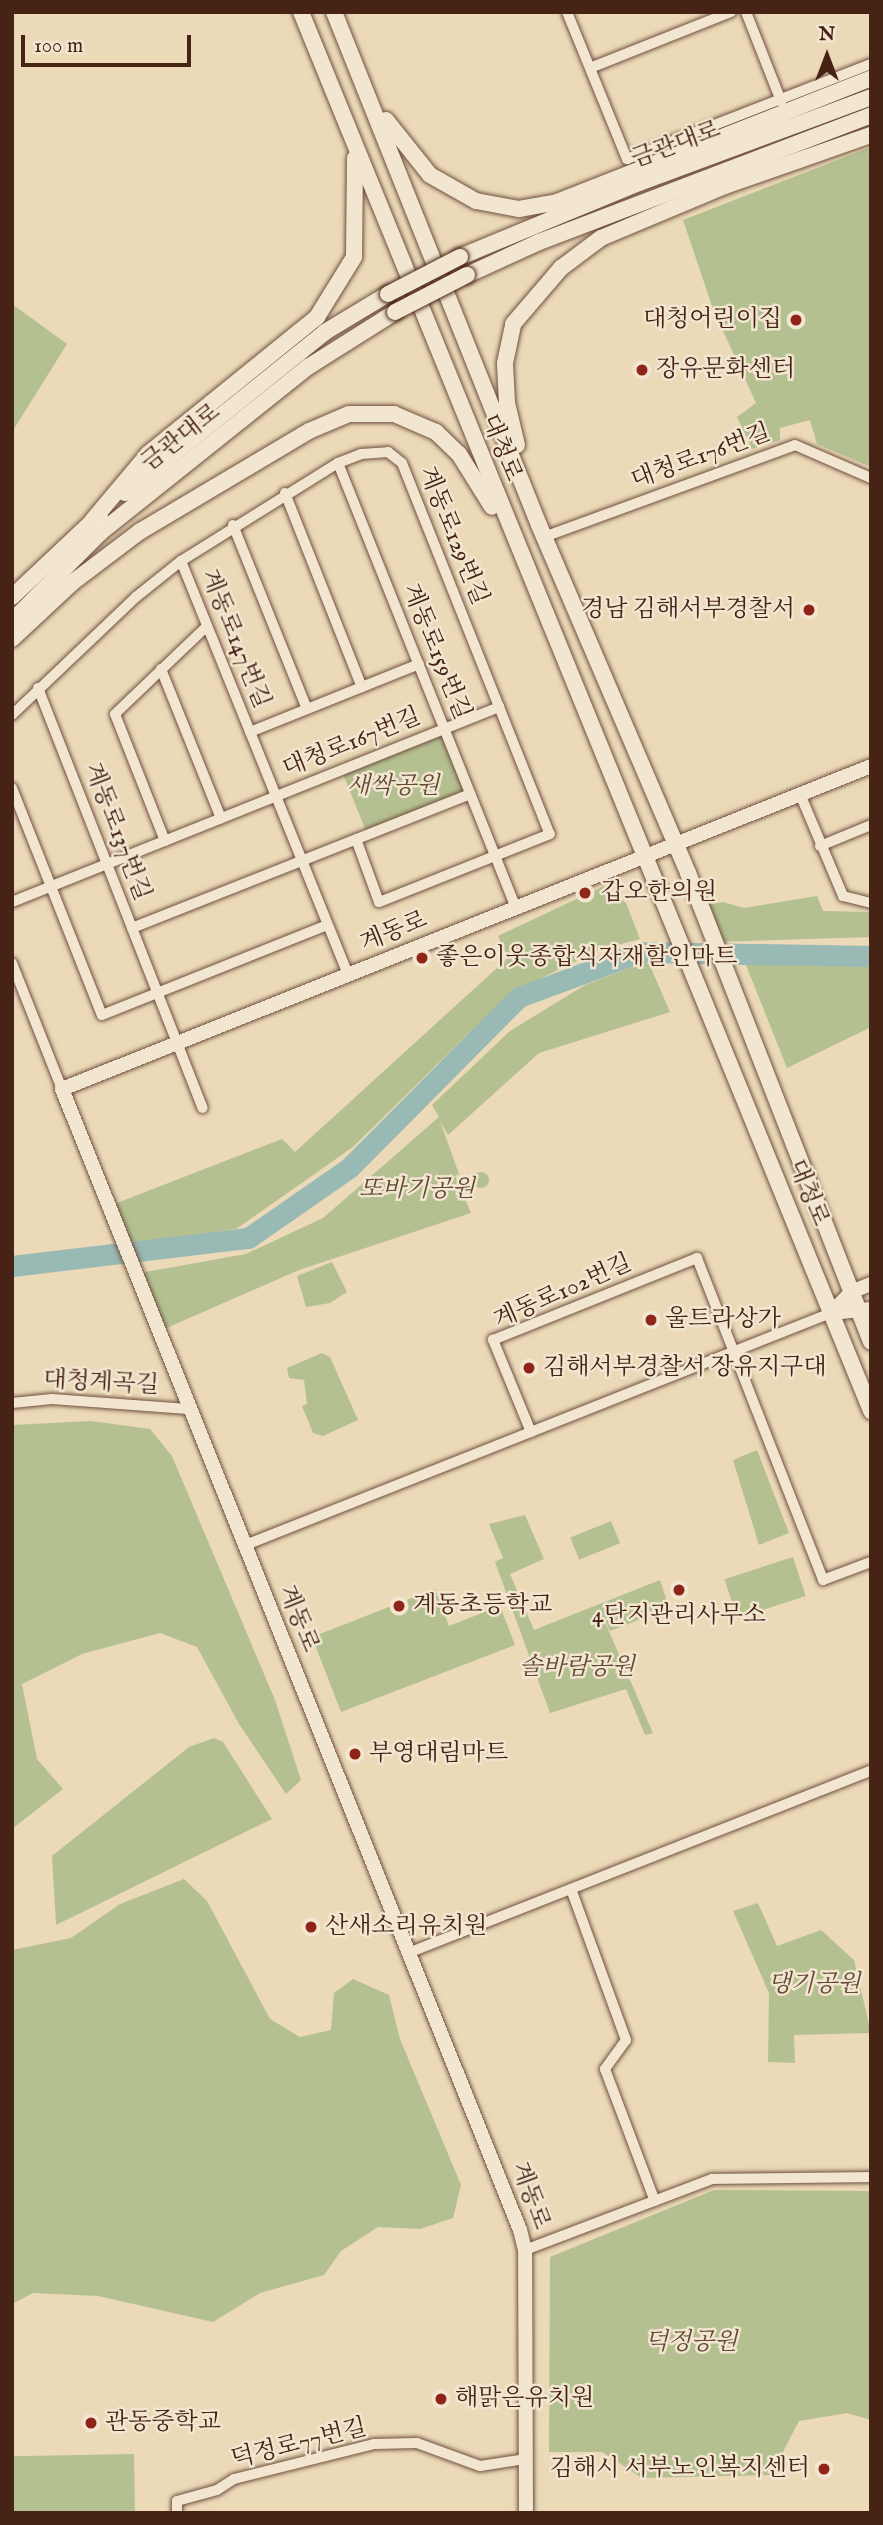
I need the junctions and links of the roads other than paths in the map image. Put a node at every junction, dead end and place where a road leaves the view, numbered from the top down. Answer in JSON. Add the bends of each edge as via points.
{"nodes":[{"id":1,"x":334,"y":12,"type":"edge"},
{"id":2,"x":567,"y":12,"type":"edge"},
{"id":3,"x":731,"y":12,"type":"edge"},
{"id":4,"x":746,"y":12,"type":"edge"},
{"id":5,"x":305,"y":13,"type":"edge"},
{"id":6,"x":871,"y":64,"type":"edge"},
{"id":7,"x":590,"y":68,"type":"junction"},
{"id":8,"x":871,"y":78,"type":"edge"},
{"id":9,"x":365,"y":88,"type":"junction"},
{"id":10,"x":871,"y":97,"type":"edge"},
{"id":11,"x":780,"y":102,"type":"junction"},
{"id":12,"x":871,"y":115,"type":"edge"},
{"id":13,"x":778,"y":131,"type":"junction"},
{"id":14,"x":871,"y":135,"type":"edge"},
{"id":15,"x":354,"y":141,"type":"junction"},
{"id":16,"x":796,"y":144,"type":"junction"},
{"id":17,"x":644,"y":166,"type":"junction"},
{"id":18,"x":725,"y":186,"type":"junction"},
{"id":19,"x":338,"y":463,"type":"junction"},
{"id":20,"x":871,"y":478,"type":"edge"},
{"id":21,"x":285,"y":494,"type":"junction"},
{"id":22,"x":92,"y":521,"type":"junction"},
{"id":23,"x":233,"y":525,"type":"junction"},
{"id":24,"x":542,"y":531,"type":"junction"},
{"id":25,"x":514,"y":542,"type":"junction"},
{"id":26,"x":181,"y":561,"type":"junction"},
{"id":27,"x":12,"y":597,"type":"edge"},
{"id":28,"x":12,"y":621,"type":"edge"},
{"id":29,"x":207,"y":626,"type":"junction"},
{"id":30,"x":12,"y":639,"type":"edge"},
{"id":31,"x":419,"y":664,"type":"junction"},
{"id":32,"x":161,"y":669,"type":"junction"},
{"id":33,"x":362,"y":687,"type":"junction"},
{"id":34,"x":38,"y":688,"type":"junction"},
{"id":35,"x":499,"y":706,"type":"junction"},
{"id":36,"x":307,"y":709,"type":"junction"},
{"id":37,"x":12,"y":715,"type":"edge"},
{"id":38,"x":444,"y":728,"type":"junction"},
{"id":39,"x":250,"y":732,"type":"junction"},
{"id":40,"x":871,"y":766,"type":"edge"},
{"id":41,"x":12,"y":788,"type":"edge"},
{"id":42,"x":470,"y":794,"type":"junction"},
{"id":43,"x":800,"y":794,"type":"junction"},
{"id":44,"x":276,"y":796,"type":"junction"},
{"id":45,"x":221,"y":818,"type":"junction"},
{"id":46,"x":871,"y":825,"type":"edge"},
{"id":47,"x":356,"y":839,"type":"junction"},
{"id":48,"x":165,"y":841,"type":"junction"},
{"id":49,"x":676,"y":844,"type":"junction"},
{"id":50,"x":820,"y":846,"type":"junction"},
{"id":51,"x":495,"y":856,"type":"junction"},
{"id":52,"x":647,"y":856,"type":"junction"},
{"id":53,"x":302,"y":861,"type":"junction"},
{"id":54,"x":107,"y":864,"type":"junction"},
{"id":55,"x":52,"y":886,"type":"junction"},
{"id":56,"x":12,"y":902,"type":"edge"},
{"id":57,"x":871,"y":903,"type":"edge"},
{"id":58,"x":516,"y":908,"type":"junction"},
{"id":59,"x":327,"y":925,"type":"junction"},
{"id":60,"x":132,"y":928,"type":"junction"},
{"id":61,"x":12,"y":963,"type":"edge"},
{"id":62,"x":348,"y":975,"type":"junction"},
{"id":63,"x":158,"y":992,"type":"junction"},
{"id":64,"x":178,"y":1043,"type":"junction"},
{"id":65,"x":62,"y":1089,"type":"junction"},
{"id":66,"x":203,"y":1108,"type":"dead end"},
{"id":67,"x":871,"y":1284,"type":"edge"},
{"id":68,"x":851,"y":1292,"type":"junction"},
{"id":69,"x":865,"y":1311,"type":"edge"},
{"id":70,"x":831,"y":1313,"type":"junction"},
{"id":71,"x":871,"y":1342,"type":"edge"},
{"id":72,"x":733,"y":1352,"type":"junction"},
{"id":73,"x":12,"y":1402,"type":"edge"},
{"id":74,"x":188,"y":1409,"type":"junction"},
{"id":75,"x":871,"y":1410,"type":"edge"},
{"id":76,"x":531,"y":1432,"type":"junction"},
{"id":77,"x":243,"y":1546,"type":"junction"},
{"id":78,"x":871,"y":1562,"type":"edge"},
{"id":79,"x":871,"y":1771,"type":"edge"},
{"id":80,"x":571,"y":1889,"type":"junction"},
{"id":81,"x":408,"y":1954,"type":"junction"},
{"id":82,"x":871,"y":2177,"type":"edge"},
{"id":83,"x":655,"y":2201,"type":"junction"},
{"id":84,"x":525,"y":2250,"type":"junction"},
{"id":85,"x":526,"y":2459,"type":"junction"},
{"id":86,"x":177,"y":2513,"type":"edge"},
{"id":87,"x":526,"y":2513,"type":"edge"}],
"edges":[{"from":1,"to":9,"type":"main road","name":"대청로"},
{"from":2,"to":7,"type":"street"},
{"from":3,"to":7,"type":"street"},
{"from":4,"to":11,"type":"street"},
{"from":5,"to":15,"type":"main road","name":"대청로"},
{"from":6,"to":11,"type":"street"},
{"from":7,"to":11,"type":"street","via":[[628,159]]},
{"from":8,"to":17,"type":"main road"},
{"from":9,"to":17,"type":"main road","via":[[398,139],[430,175],[476,201],[519,208],[557,202]]},
{"from":9,"to":24,"type":"main road","name":"대청로"},
{"from":10,"to":13,"type":"main road","name":"금관대로"},
{"from":12,"to":16,"type":"main road","name":"금관대로"},
{"from":13,"to":17,"type":"main road"},
{"from":13,"to":22,"type":"main road","name":"금관대로","bridge":true,"via":[[544,220],[388,294],[325,332],[265,378]]},
{"from":14,"to":18,"type":"main road"},
{"from":15,"to":22,"type":"main road","via":[[358,192],[354,257],[317,317],[148,454]]},
{"from":15,"to":25,"type":"main road","name":"대청로"},
{"from":16,"to":18,"type":"main road"},
{"from":16,"to":28,"type":"main road","name":"금관대로","bridge":true,"via":[[540,242],[396,312],[308,368],[122,514]]},
{"from":18,"to":24,"type":"main road","via":[[601,238],[542,286],[513,324],[505,363],[507,403]]},
{"from":19,"to":21,"type":"street","name":"계동로129번길"},
{"from":19,"to":31,"type":"street","name":"계동로159번길"},
{"from":19,"to":35,"type":"street","name":"계동로129번길","via":[[361,454],[388,452],[402,463]]},
{"from":20,"to":24,"type":"street","name":"대청로176번길","via":[[794,445]]},
{"from":21,"to":23,"type":"street","name":"계동로129번길"},
{"from":21,"to":33,"type":"street"},
{"from":22,"to":27,"type":"main road","name":"금관대로"},
{"from":23,"to":26,"type":"street","name":"계동로129번길"},
{"from":23,"to":36,"type":"street"},
{"from":24,"to":49,"type":"main road","name":"대청로"},
{"from":25,"to":30,"type":"main road","via":[[459,454],[436,432],[394,414],[349,414],[309,431],[139,532],[73,582]]},
{"from":25,"to":52,"type":"main road","name":"대청로"},
{"from":26,"to":29,"type":"street","name":"계동로147번길"},
{"from":26,"to":34,"type":"street","name":"계동로129번길"},
{"from":29,"to":32,"type":"street"},
{"from":29,"to":39,"type":"street","name":"계동로147번길"},
{"from":31,"to":33,"type":"street","name":"계동로147번길"},
{"from":31,"to":38,"type":"street","name":"계동로159번길"},
{"from":32,"to":45,"type":"street"},
{"from":32,"to":48,"type":"street","via":[[115,714]]},
{"from":33,"to":36,"type":"street","name":"계동로147번길"},
{"from":34,"to":37,"type":"street","name":"계동로129번길"},
{"from":34,"to":54,"type":"street","name":"계동로137번길"},
{"from":35,"to":38,"type":"street","name":"대청로167번길"},
{"from":35,"to":51,"type":"street","name":"계동로159번길","via":[[550,834]]},
{"from":36,"to":39,"type":"street","name":"계동로147번길"},
{"from":38,"to":42,"type":"street","name":"계동로159번길"},
{"from":38,"to":44,"type":"street","name":"대청로167번길"},
{"from":39,"to":44,"type":"street","name":"계동로147번길"},
{"from":40,"to":43,"type":"street","name":"계동로"},
{"from":41,"to":55,"type":"street"},
{"from":42,"to":47,"type":"street"},
{"from":42,"to":51,"type":"street","name":"계동로159번길"},
{"from":43,"to":49,"type":"street","name":"계동로"},
{"from":43,"to":50,"type":"street"},
{"from":44,"to":45,"type":"street","name":"대청로167번길"},
{"from":44,"to":53,"type":"street","name":"계동로147번길"},
{"from":45,"to":48,"type":"street","name":"대청로167번길"},
{"from":46,"to":50,"type":"street"},
{"from":47,"to":51,"type":"street","name":"계동로159번길","via":[[379,902]]},
{"from":47,"to":53,"type":"street"},
{"from":48,"to":54,"type":"street","name":"대청로167번길"},
{"from":49,"to":52,"type":"street","name":"계동로"},
{"from":49,"to":68,"type":"main road","name":"대청로"},
{"from":50,"to":57,"type":"street","via":[[843,896]]},
{"from":51,"to":58,"type":"street","name":"계동로159번길"},
{"from":52,"to":58,"type":"street","name":"계동로"},
{"from":52,"to":70,"type":"main road","name":"대청로"},
{"from":53,"to":59,"type":"street","name":"계동로147번길"},
{"from":53,"to":60,"type":"street"},
{"from":54,"to":55,"type":"street","name":"대청로167번길"},
{"from":54,"to":60,"type":"street","name":"계동로137번길"},
{"from":55,"to":56,"type":"street","name":"대청로167번길"},
{"from":55,"to":63,"type":"street","via":[[102,1015]]},
{"from":58,"to":62,"type":"street","name":"계동로"},
{"from":59,"to":62,"type":"street","name":"계동로147번길"},
{"from":59,"to":63,"type":"street"},
{"from":60,"to":63,"type":"street","name":"계동로137번길"},
{"from":61,"to":65,"type":"street"},
{"from":62,"to":64,"type":"street","name":"계동로"},
{"from":63,"to":64,"type":"street","name":"계동로137번길"},
{"from":64,"to":65,"type":"street","name":"계동로"},
{"from":64,"to":66,"type":"street","name":"계동로137번길"},
{"from":65,"to":74,"type":"street","name":"계동로"},
{"from":67,"to":68,"type":"street"},
{"from":68,"to":69,"type":"main road","name":"대청로"},
{"from":68,"to":70,"type":"street"},
{"from":69,"to":70,"type":"street"},
{"from":69,"to":71,"type":"main road","name":"대청로"},
{"from":70,"to":72,"type":"street"},
{"from":70,"to":75,"type":"main road","name":"대청로"},
{"from":72,"to":76,"type":"street"},
{"from":72,"to":76,"type":"street","name":"계동로102번길","via":[[696,1258],[493,1340]]},
{"from":72,"to":78,"type":"street","via":[[823,1580]]},
{"from":73,"to":74,"type":"street","name":"대청계곡길","via":[[52,1399]]},
{"from":74,"to":77,"type":"street","name":"계동로"},
{"from":76,"to":77,"type":"street"},
{"from":77,"to":81,"type":"street","name":"계동로"},
{"from":79,"to":80,"type":"street"},
{"from":80,"to":81,"type":"street"},
{"from":80,"to":83,"type":"street","via":[[626,2040],[605,2069]]},
{"from":81,"to":84,"type":"street","name":"계동로"},
{"from":82,"to":83,"type":"street","via":[[712,2179]]},
{"from":83,"to":84,"type":"street"},
{"from":84,"to":85,"type":"street","name":"계동로"},
{"from":85,"to":86,"type":"street","name":"덕정로77번길","via":[[480,2466],[417,2443],[374,2444],[234,2479],[217,2490],[177,2501]]},
{"from":85,"to":87,"type":"street","name":"계동로"}]}
